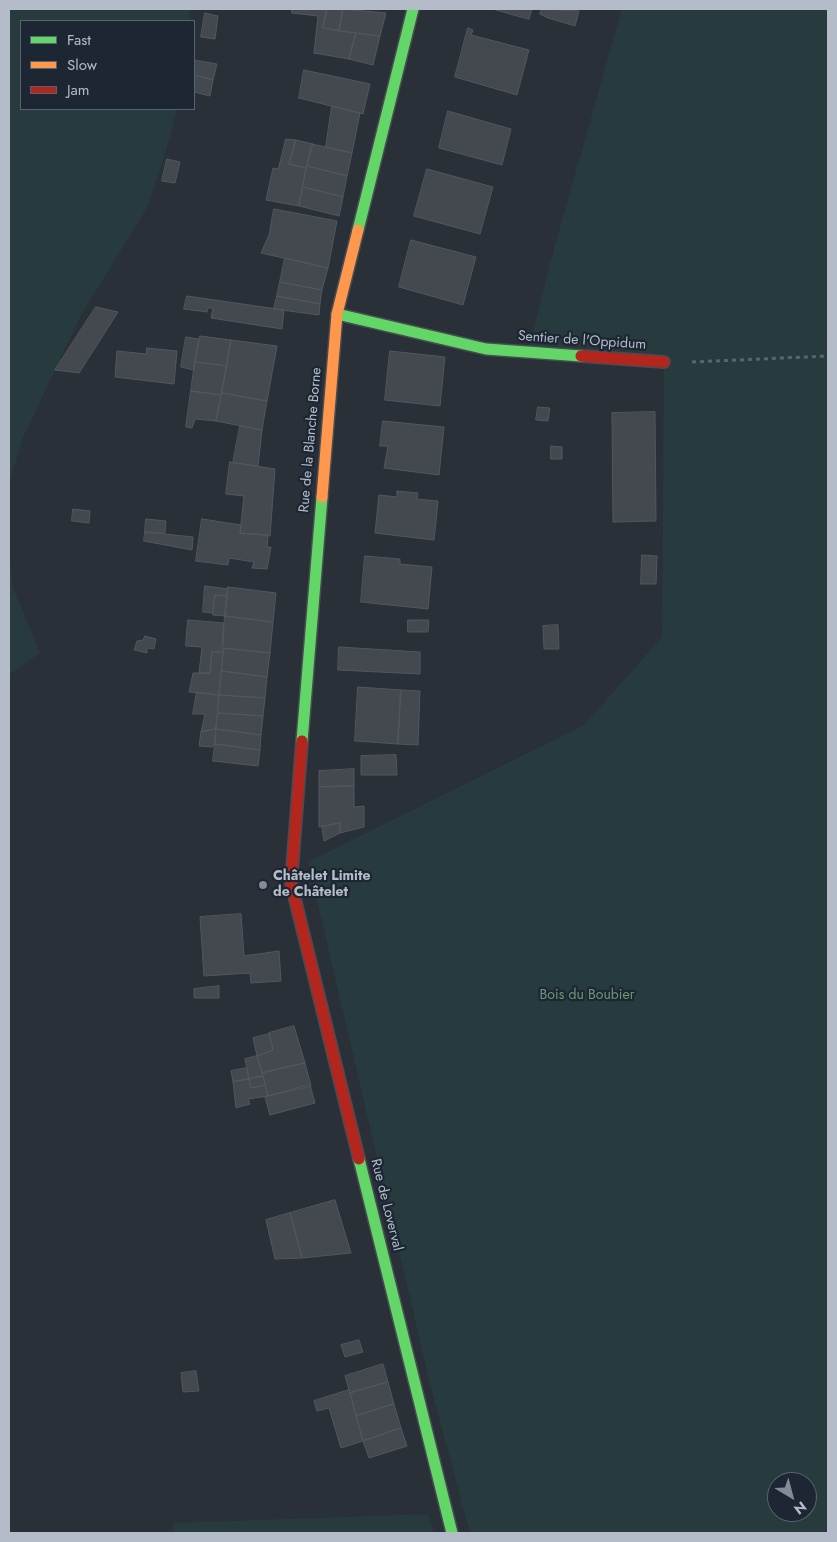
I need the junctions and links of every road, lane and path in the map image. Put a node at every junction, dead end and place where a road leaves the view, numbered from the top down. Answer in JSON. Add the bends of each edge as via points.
{"nodes":[{"id":1,"x":413,"y":9,"type":"edge"},
{"id":2,"x":337,"y":314,"type":"junction"},
{"id":3,"x":828,"y":356,"type":"edge"},
{"id":4,"x":664,"y":362,"type":"joint"},
{"id":5,"x":290,"y":883,"type":"joint"},
{"id":6,"x":452,"y":1533,"type":"edge"}],
"edges":[{"from":1,"to":2,"type":"street","name":"Rue de la Blanche Borne"},
{"from":2,"to":4,"type":"street","name":"Sentier de l'Oppidum","via":[[486,349]]},
{"from":2,"to":5,"type":"street","name":"Rue de la Blanche Borne"},
{"from":3,"to":4,"type":"path","name":"Sentier de l'Oppidum"},
{"from":5,"to":6,"type":"street","name":"Rue de Loverval"}]}
